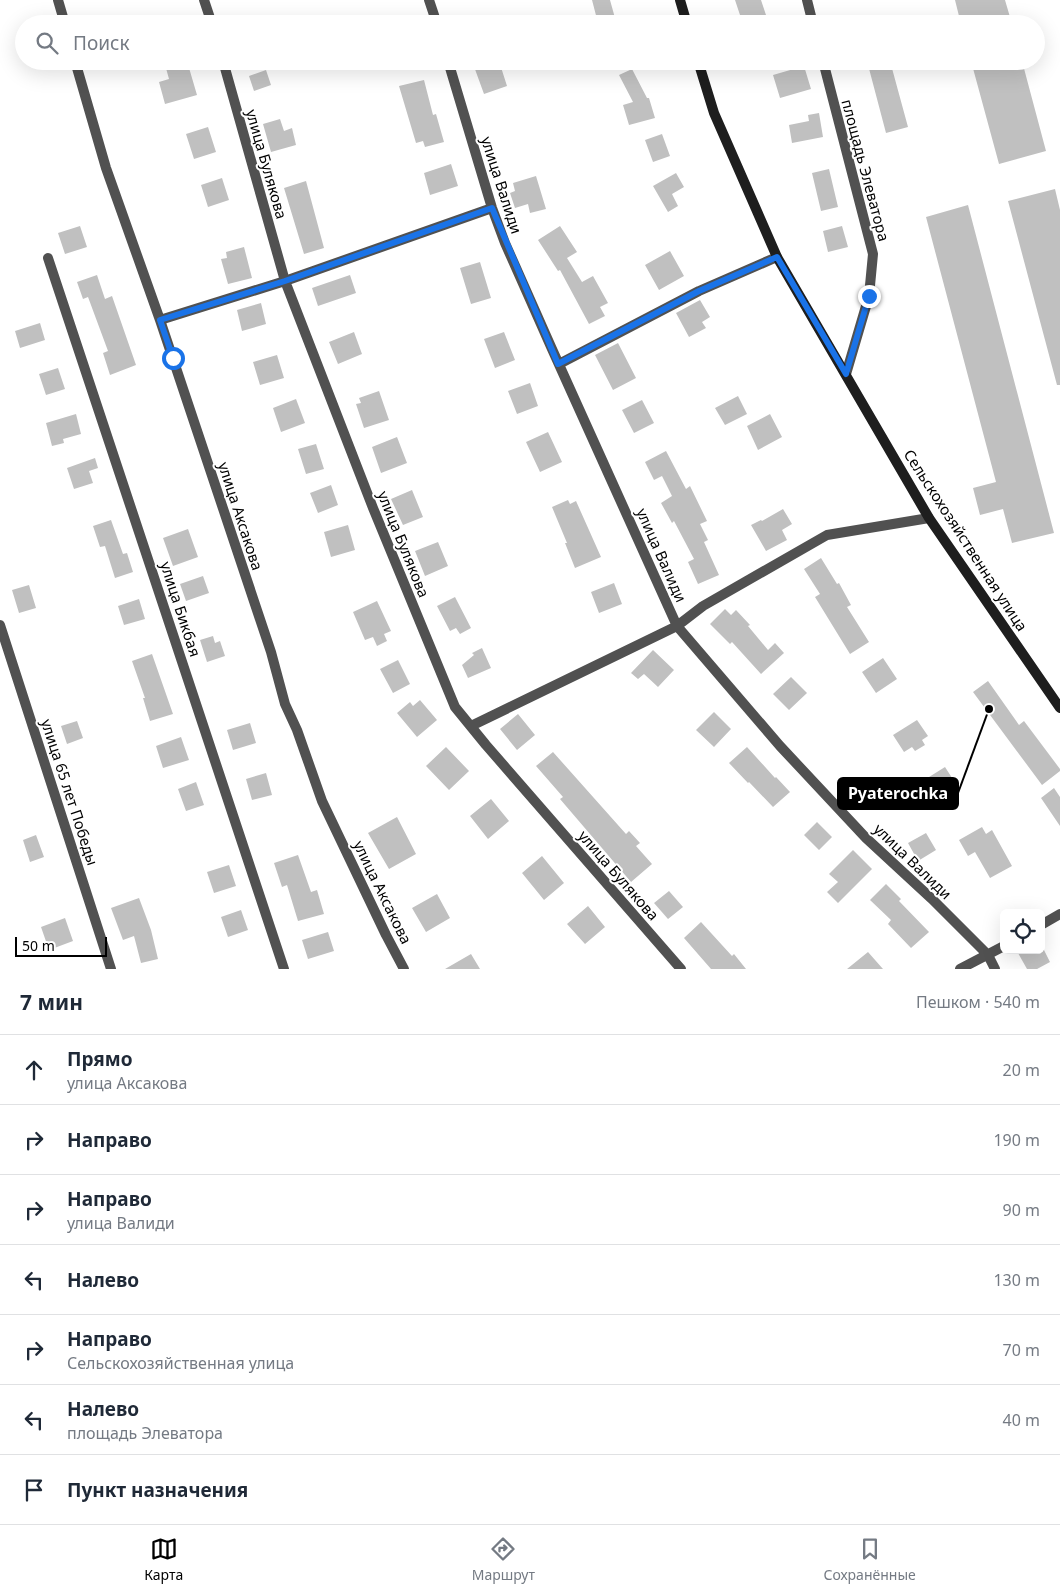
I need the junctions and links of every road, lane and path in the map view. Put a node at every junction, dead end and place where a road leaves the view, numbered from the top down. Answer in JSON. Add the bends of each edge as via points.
{"nodes":[{"id":1,"x":58,"y":0,"type":"edge"},
{"id":2,"x":204,"y":0,"type":"edge"},
{"id":3,"x":429,"y":0,"type":"edge"},
{"id":4,"x":680,"y":0,"type":"edge"},
{"id":5,"x":807,"y":0,"type":"edge"},
{"id":6,"x":62,"y":15,"type":"edge"},
{"id":7,"x":209,"y":15,"type":"edge"},
{"id":8,"x":434,"y":15,"type":"edge"},
{"id":9,"x":684,"y":15,"type":"edge"},
{"id":10,"x":811,"y":15,"type":"edge"},
{"id":11,"x":78,"y":70,"type":"edge"},
{"id":12,"x":226,"y":70,"type":"edge"},
{"id":13,"x":451,"y":70,"type":"edge"},
{"id":14,"x":701,"y":70,"type":"edge"},
{"id":15,"x":825,"y":70,"type":"edge"},
{"id":16,"x":492,"y":208,"type":"junction"},
{"id":17,"x":777,"y":257,"type":"junction"},
{"id":18,"x":48,"y":258,"type":"dead end"},
{"id":19,"x":285,"y":281,"type":"junction"},
{"id":20,"x":160,"y":320,"type":"junction"},
{"id":21,"x":558,"y":364,"type":"junction"},
{"id":22,"x":846,"y":374,"type":"junction"},
{"id":23,"x":929,"y":518,"type":"junction"},
{"id":24,"x":0,"y":625,"type":"edge"},
{"id":25,"x":677,"y":626,"type":"junction"},
{"id":26,"x":1060,"y":708,"type":"edge"},
{"id":27,"x":471,"y":726,"type":"junction"},
{"id":28,"x":1060,"y":914,"type":"edge"},
{"id":29,"x":1045,"y":923,"type":"edge"},
{"id":30,"x":1000,"y":948,"type":"edge"},
{"id":31,"x":988,"y":956,"type":"junction"},
{"id":32,"x":111,"y":969,"type":"edge"},
{"id":33,"x":284,"y":969,"type":"edge"},
{"id":34,"x":404,"y":969,"type":"edge"},
{"id":35,"x":680,"y":969,"type":"edge"},
{"id":36,"x":960,"y":969,"type":"edge"},
{"id":37,"x":995,"y":969,"type":"edge"}],
"edges":[{"from":1,"to":6,"type":"street"},
{"from":2,"to":7,"type":"street"},
{"from":3,"to":8,"type":"street"},
{"from":4,"to":9,"type":"main road"},
{"from":5,"to":10,"type":"street"},
{"from":11,"to":20,"type":"street","name":"улица Аксакова","via":[[106,168]]},
{"from":12,"to":19,"type":"street","name":"улица Булякова"},
{"from":13,"to":16,"type":"street","name":"улица Валиди"},
{"from":14,"to":17,"type":"main road","name":"Сельскохозяйственная улица","via":[[714,113]]},
{"from":15,"to":22,"type":"street","name":"площадь Элеватора","via":[[873,254],[869,296]]},
{"from":16,"to":19,"type":"street"},
{"from":16,"to":21,"type":"street","name":"улица Валиди"},
{"from":17,"to":21,"type":"street","via":[[699,291]]},
{"from":17,"to":22,"type":"main road","name":"Сельскохозяйственная улица"},
{"from":18,"to":33,"type":"street","name":"улица Бикбая"},
{"from":19,"to":20,"type":"street"},
{"from":19,"to":27,"type":"street","name":"улица Булякова","via":[[455,707]]},
{"from":20,"to":34,"type":"street","name":"улица Аксакова","via":[[271,652],[285,704],[322,801]]},
{"from":21,"to":25,"type":"street","name":"улица Валиди"},
{"from":22,"to":23,"type":"main road","name":"Сельскохозяйственная улица"},
{"from":23,"to":25,"type":"street","via":[[827,535],[703,606]]},
{"from":23,"to":26,"type":"main road","name":"Сельскохозяйственная улица"},
{"from":24,"to":32,"type":"street","name":"улица 65 лет Победы"},
{"from":25,"to":27,"type":"street"},
{"from":25,"to":31,"type":"street","name":"улица Валиди","via":[[780,746],[860,831]]},
{"from":27,"to":35,"type":"street","name":"улица Булякова"},
{"from":28,"to":29,"type":"street"},
{"from":30,"to":31,"type":"street"},
{"from":31,"to":36,"type":"street"},
{"from":31,"to":37,"type":"street","name":"улица Валиди"}]}
